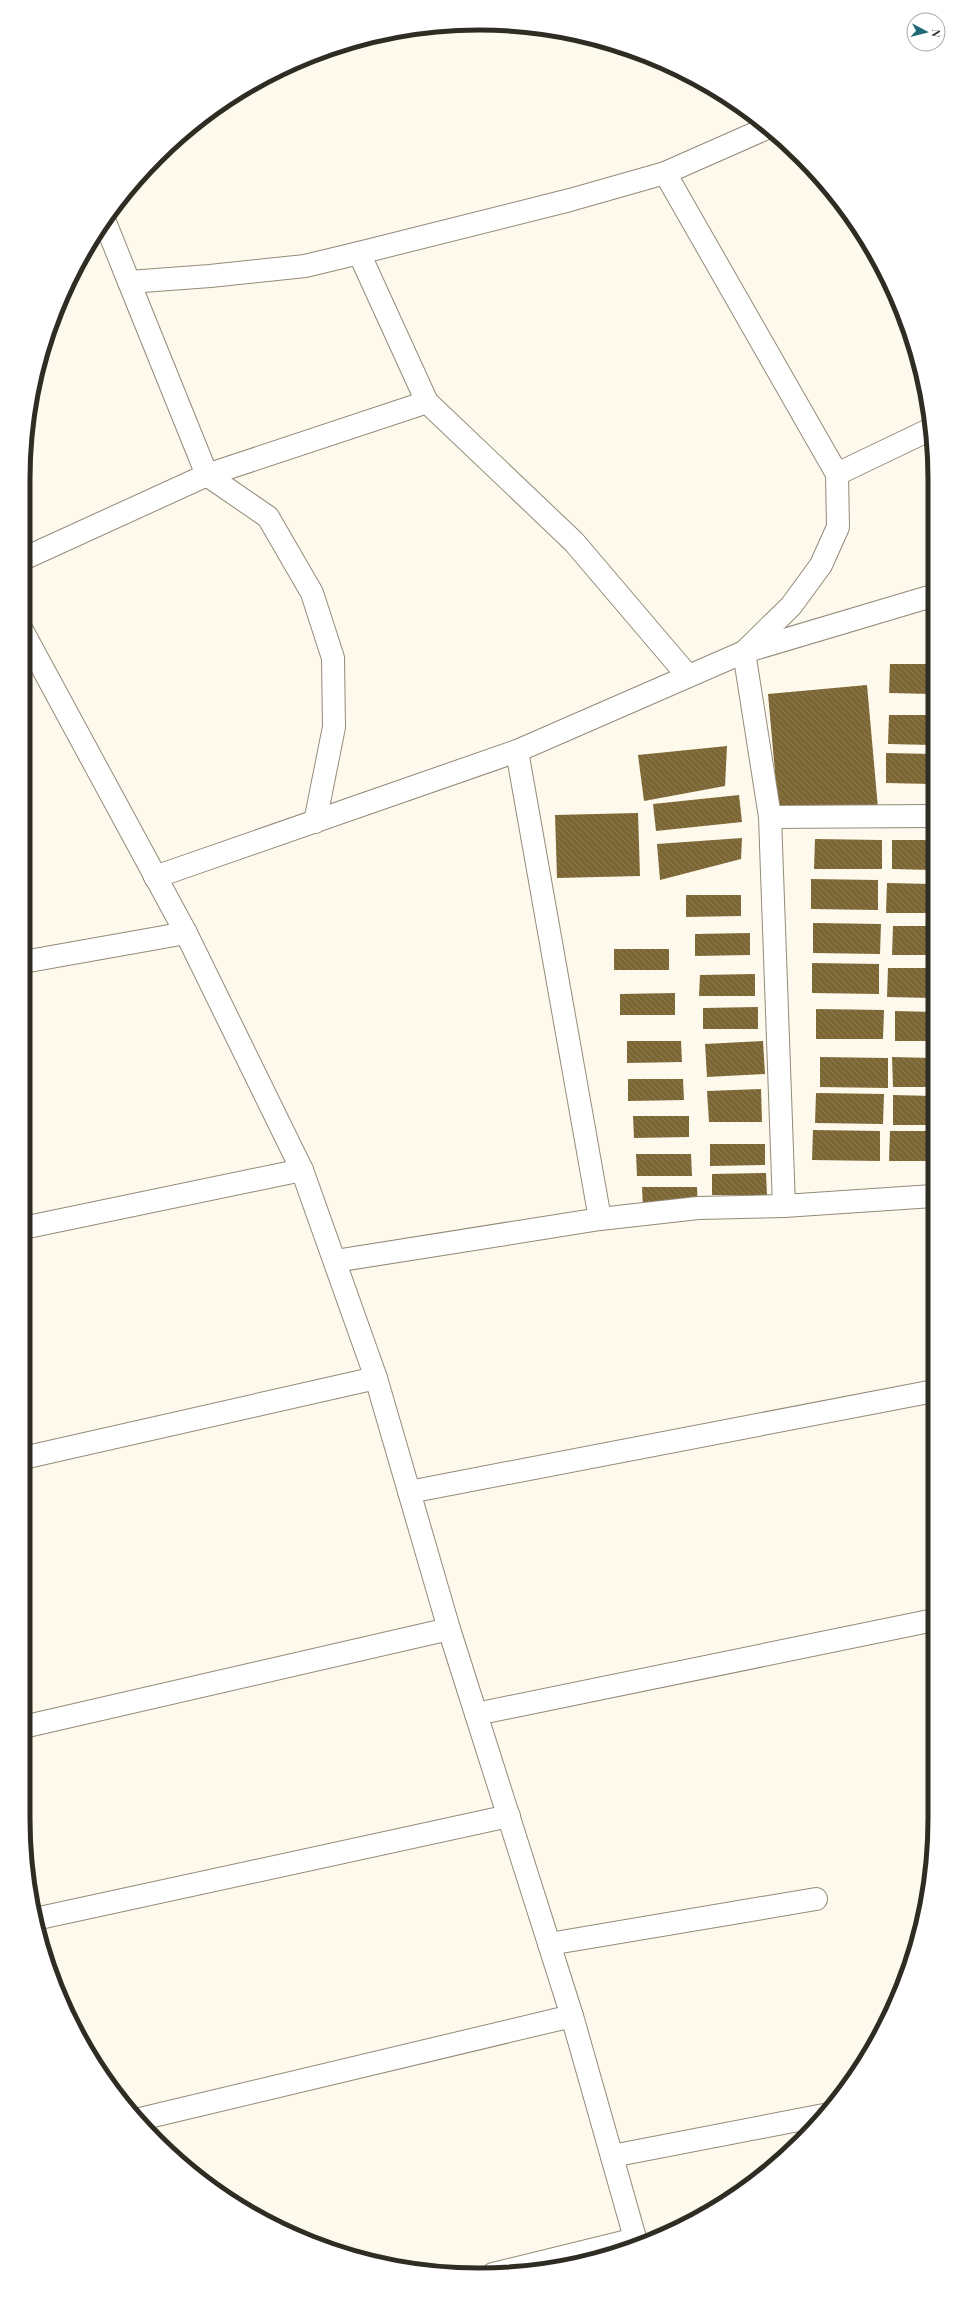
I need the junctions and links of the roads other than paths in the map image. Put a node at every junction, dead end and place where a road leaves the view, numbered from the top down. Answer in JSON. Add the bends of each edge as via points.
{"nodes":[{"id":1,"x":761,"y":130,"type":"edge"},
{"id":2,"x":665,"y":173,"type":"junction"},
{"id":3,"x":107,"y":228,"type":"edge"},
{"id":4,"x":359,"y":253,"type":"junction"},
{"id":5,"x":129,"y":282,"type":"junction"},
{"id":6,"x":428,"y":402,"type":"junction"},
{"id":7,"x":925,"y":432,"type":"edge"},
{"id":8,"x":836,"y":474,"type":"junction"},
{"id":9,"x":207,"y":475,"type":"junction"},
{"id":10,"x":30,"y":555,"type":"edge"},
{"id":11,"x":928,"y":597,"type":"edge"},
{"id":12,"x":30,"y":647,"type":"edge"},
{"id":13,"x":744,"y":652,"type":"junction"},
{"id":14,"x":688,"y":676,"type":"junction"},
{"id":15,"x":517,"y":751,"type":"junction"},
{"id":16,"x":928,"y":816,"type":"edge"},
{"id":17,"x":770,"y":817,"type":"junction"},
{"id":18,"x":315,"y":822,"type":"junction"},
{"id":19,"x":156,"y":877,"type":"junction"},
{"id":20,"x":186,"y":933,"type":"junction"},
{"id":21,"x":30,"y":961,"type":"edge"},
{"id":22,"x":302,"y":1170,"type":"junction"},
{"id":23,"x":928,"y":1196,"type":"edge"},
{"id":24,"x":784,"y":1206,"type":"junction"},
{"id":25,"x":600,"y":1219,"type":"junction"},
{"id":26,"x":30,"y":1227,"type":"edge"},
{"id":27,"x":334,"y":1262,"type":"junction"},
{"id":28,"x":376,"y":1378,"type":"junction"},
{"id":29,"x":928,"y":1392,"type":"edge"},
{"id":30,"x":30,"y":1456,"type":"edge"},
{"id":31,"x":409,"y":1492,"type":"junction"},
{"id":32,"x":928,"y":1621,"type":"edge"},
{"id":33,"x":449,"y":1629,"type":"junction"},
{"id":34,"x":476,"y":1714,"type":"junction"},
{"id":35,"x":30,"y":1725,"type":"edge"},
{"id":36,"x":509,"y":1816,"type":"junction"},
{"id":37,"x":816,"y":1899,"type":"dead end"},
{"id":38,"x":41,"y":1918,"type":"edge"},
{"id":39,"x":549,"y":1944,"type":"junction"},
{"id":40,"x":572,"y":2016,"type":"junction"},
{"id":41,"x":815,"y":2117,"type":"edge"},
{"id":42,"x":144,"y":2118,"type":"edge"},
{"id":43,"x":612,"y":2156,"type":"junction"},
{"id":44,"x":635,"y":2240,"type":"edge"},
{"id":45,"x":614,"y":2247,"type":"edge"},
{"id":46,"x":537,"y":2264,"type":"edge"}],
"edges":[{"from":1,"to":2,"type":"street"},
{"from":2,"to":4,"type":"street","via":[[570,200]]},
{"from":2,"to":8,"type":"street"},
{"from":3,"to":5,"type":"street"},
{"from":4,"to":5,"type":"street","via":[[305,266]]},
{"from":4,"to":6,"type":"street"},
{"from":5,"to":9,"type":"street"},
{"from":6,"to":9,"type":"street"},
{"from":6,"to":14,"type":"street","via":[[574,542]]},
{"from":7,"to":8,"type":"street"},
{"from":8,"to":13,"type":"street","via":[[838,527],[821,565],[791,606]]},
{"from":9,"to":10,"type":"street"},
{"from":9,"to":18,"type":"street","via":[[268,517],[312,593],[333,658],[334,727]]},
{"from":11,"to":13,"type":"street"},
{"from":12,"to":19,"type":"street"},
{"from":13,"to":14,"type":"street"},
{"from":13,"to":17,"type":"street"},
{"from":14,"to":15,"type":"street"},
{"from":15,"to":18,"type":"street"},
{"from":15,"to":25,"type":"street"},
{"from":16,"to":17,"type":"street"},
{"from":17,"to":24,"type":"street"},
{"from":18,"to":19,"type":"street"},
{"from":19,"to":20,"type":"street"},
{"from":20,"to":21,"type":"street"},
{"from":20,"to":22,"type":"street"},
{"from":22,"to":26,"type":"street"},
{"from":22,"to":27,"type":"street"},
{"from":23,"to":24,"type":"street"},
{"from":24,"to":25,"type":"street","via":[[698,1208]]},
{"from":25,"to":27,"type":"street"},
{"from":27,"to":28,"type":"street"},
{"from":28,"to":30,"type":"street"},
{"from":28,"to":31,"type":"street"},
{"from":29,"to":31,"type":"street"},
{"from":31,"to":33,"type":"street"},
{"from":32,"to":34,"type":"street"},
{"from":33,"to":34,"type":"street"},
{"from":33,"to":35,"type":"street"},
{"from":34,"to":36,"type":"street"},
{"from":36,"to":38,"type":"street"},
{"from":36,"to":39,"type":"street"},
{"from":37,"to":39,"type":"street"},
{"from":39,"to":40,"type":"street"},
{"from":40,"to":42,"type":"street"},
{"from":40,"to":43,"type":"street"},
{"from":41,"to":43,"type":"street"},
{"from":43,"to":44,"type":"street"},
{"from":45,"to":46,"type":"street"}]}
